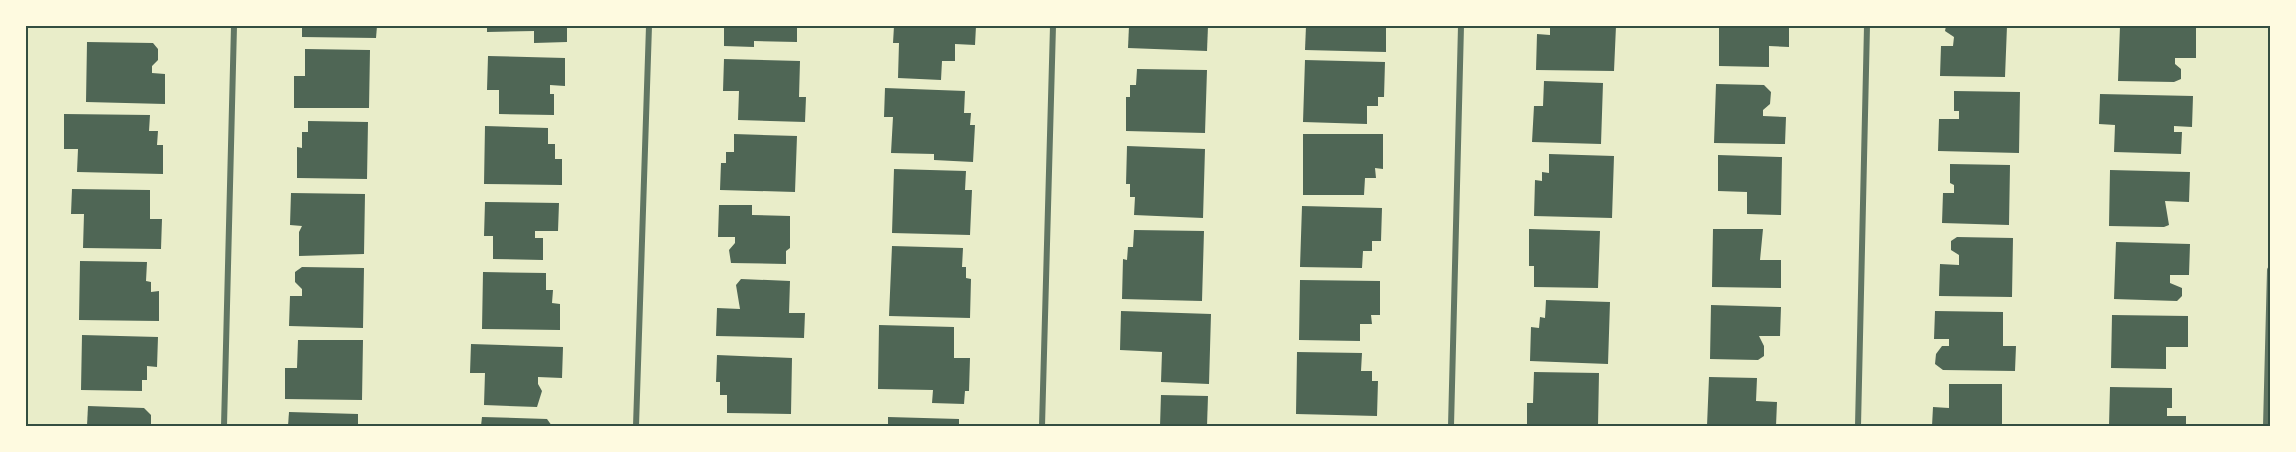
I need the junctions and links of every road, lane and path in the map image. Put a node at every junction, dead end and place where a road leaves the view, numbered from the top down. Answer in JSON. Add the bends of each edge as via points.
{"nodes":[{"id":1,"x":234,"y":26,"type":"edge"},
{"id":2,"x":649,"y":26,"type":"edge"},
{"id":3,"x":1053,"y":26,"type":"edge"},
{"id":4,"x":1461,"y":26,"type":"edge"},
{"id":5,"x":1867,"y":26,"type":"edge"},
{"id":6,"x":2271,"y":270,"type":"edge"},
{"id":7,"x":224,"y":426,"type":"edge"},
{"id":8,"x":636,"y":426,"type":"edge"},
{"id":9,"x":1042,"y":426,"type":"edge"},
{"id":10,"x":1451,"y":426,"type":"edge"},
{"id":11,"x":1858,"y":426,"type":"edge"},
{"id":12,"x":2266,"y":426,"type":"edge"}],
"edges":[{"from":1,"to":7,"type":"street"},
{"from":2,"to":8,"type":"street"},
{"from":3,"to":9,"type":"street"},
{"from":4,"to":10,"type":"street"},
{"from":5,"to":11,"type":"street"},
{"from":6,"to":12,"type":"street"}]}
